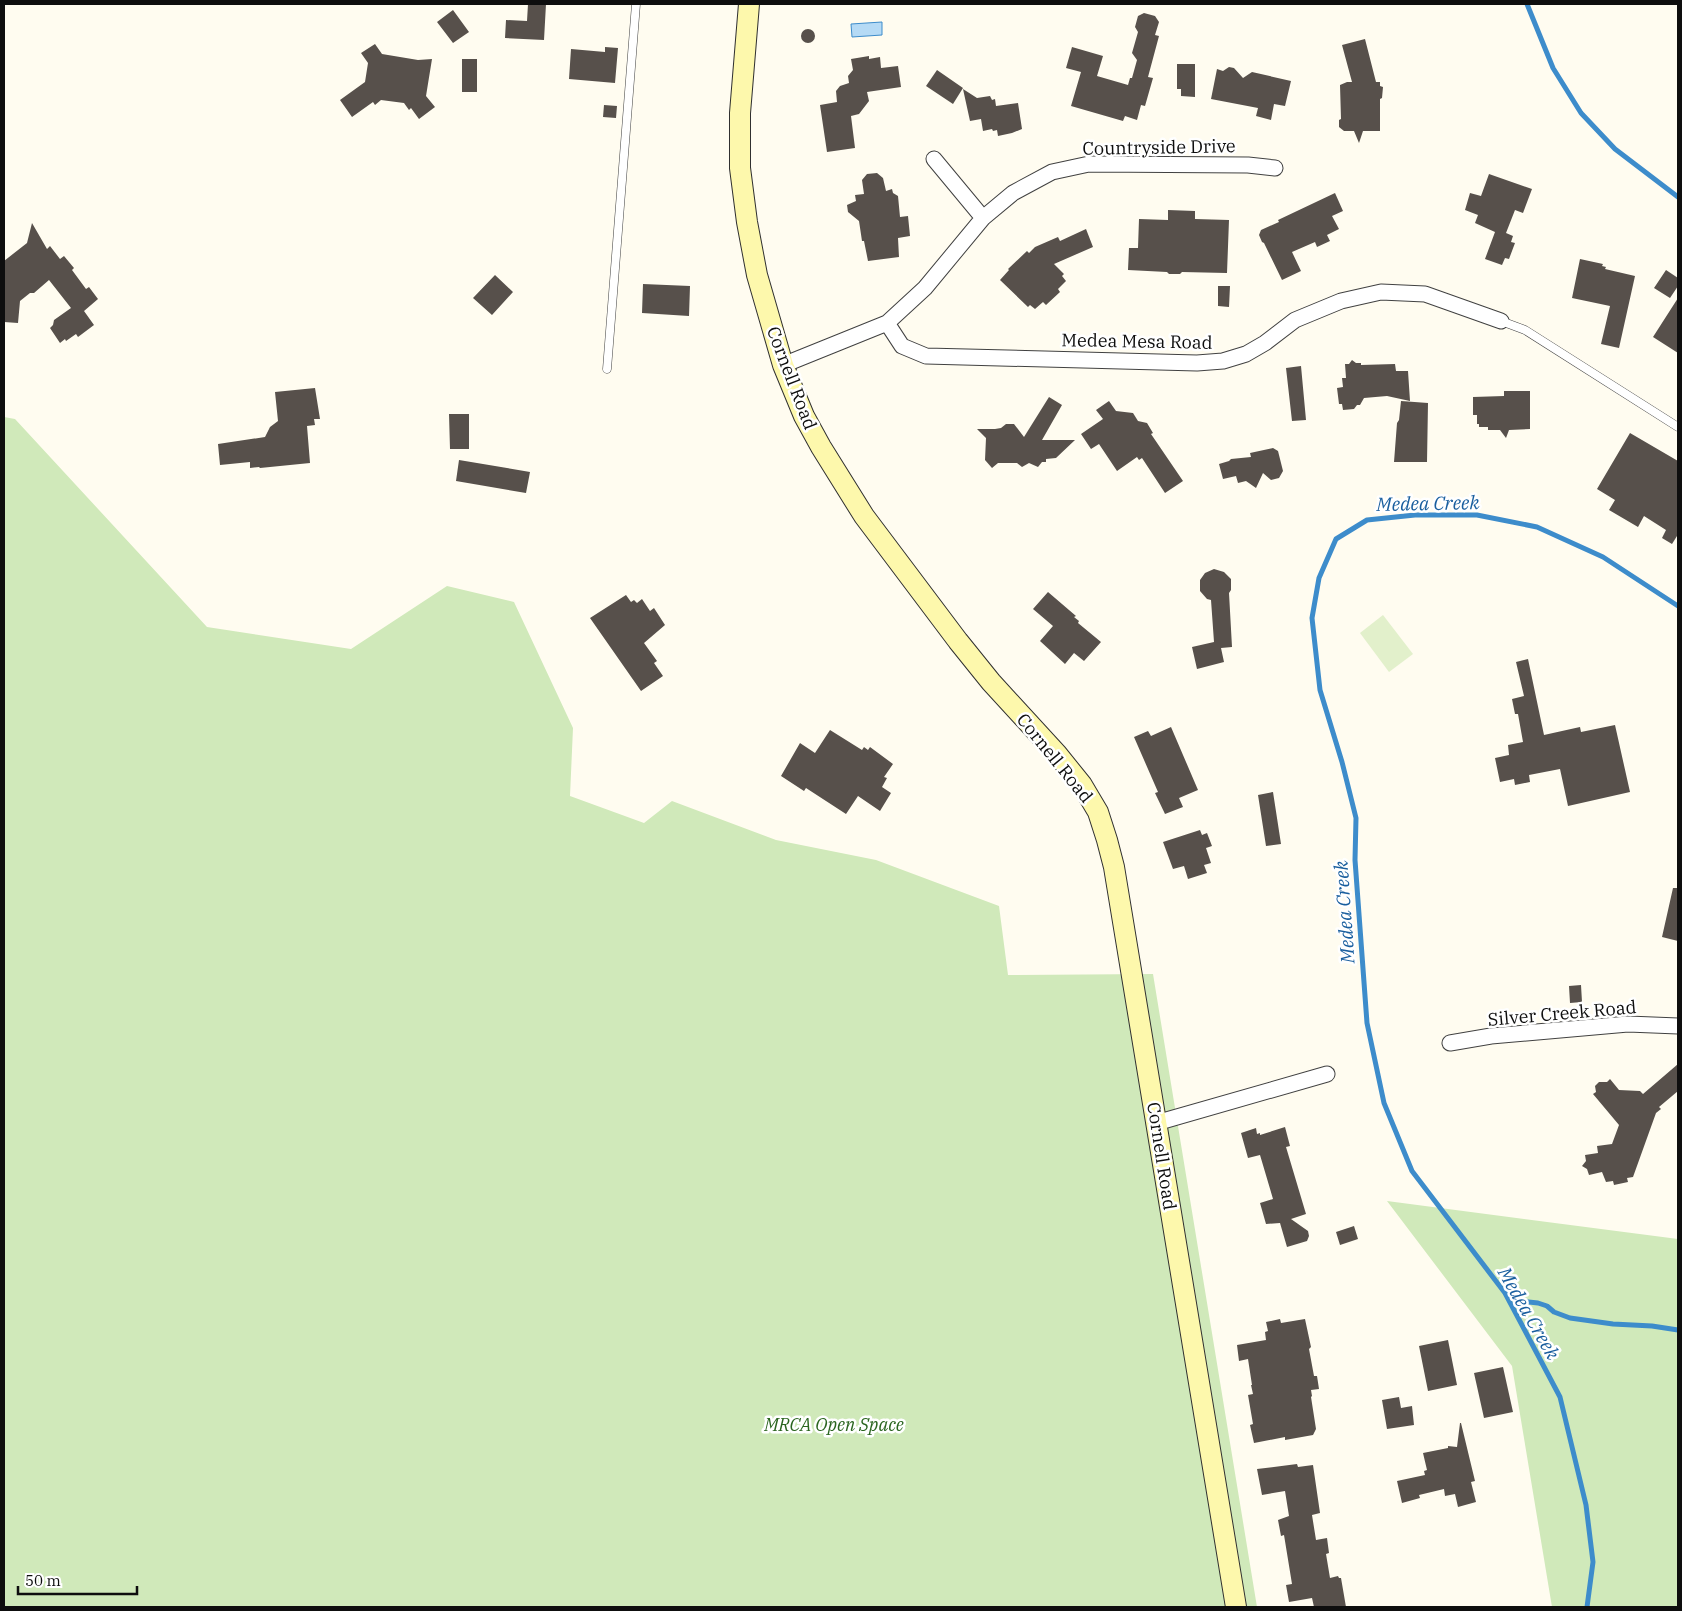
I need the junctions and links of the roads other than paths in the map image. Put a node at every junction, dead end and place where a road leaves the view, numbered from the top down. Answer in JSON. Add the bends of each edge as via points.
{"nodes":[{"id":1,"x":636,"y":4,"type":"edge"},
{"id":2,"x":749,"y":4,"type":"edge"},
{"id":3,"x":934,"y":159,"type":"dead end"},
{"id":4,"x":1275,"y":168,"type":"dead end"},
{"id":5,"x":983,"y":218,"type":"junction"},
{"id":6,"x":1501,"y":321,"type":"joint"},
{"id":7,"x":887,"y":323,"type":"junction"},
{"id":8,"x":784,"y":365,"type":"junction"},
{"id":9,"x":607,"y":369,"type":"dead end"},
{"id":10,"x":1678,"y":428,"type":"edge"},
{"id":11,"x":1678,"y":1026,"type":"edge"},
{"id":12,"x":1450,"y":1043,"type":"dead end"},
{"id":13,"x":1326,"y":1074,"type":"dead end"},
{"id":14,"x":1156,"y":1123,"type":"junction"},
{"id":15,"x":1236,"y":1607,"type":"edge"}],
"edges":[{"from":1,"to":9,"type":"lane"},
{"from":2,"to":8,"type":"main road","name":"Cornell Road","via":[[740,113],[740,168],[757,275]]},
{"from":3,"to":5,"type":"street"},
{"from":4,"to":5,"type":"street","name":"Countryside Drive","via":[[1089,164],[1052,172],[1013,193]]},
{"from":5,"to":7,"type":"street","name":"Countryside Drive","via":[[925,288]]},
{"from":6,"to":7,"type":"street","name":"Medea Mesa Road","via":[[1425,294],[1380,292],[1341,301],[1295,320],[1246,354],[1197,363],[926,356],[902,346]]},
{"from":6,"to":10,"type":"lane","via":[[1525,330]]},
{"from":7,"to":8,"type":"street","name":"Countryside Drive"},
{"from":8,"to":14,"type":"main road","name":"Cornell Road","via":[[804,416],[864,516],[958,641],[1082,785],[1098,812],[1114,867]]},
{"from":11,"to":12,"type":"street","name":"Silver Creek Road","via":[[1628,1024],[1492,1036]]},
{"from":13,"to":14,"type":"street"},
{"from":14,"to":15,"type":"main road","name":"Cornell Road"}]}
